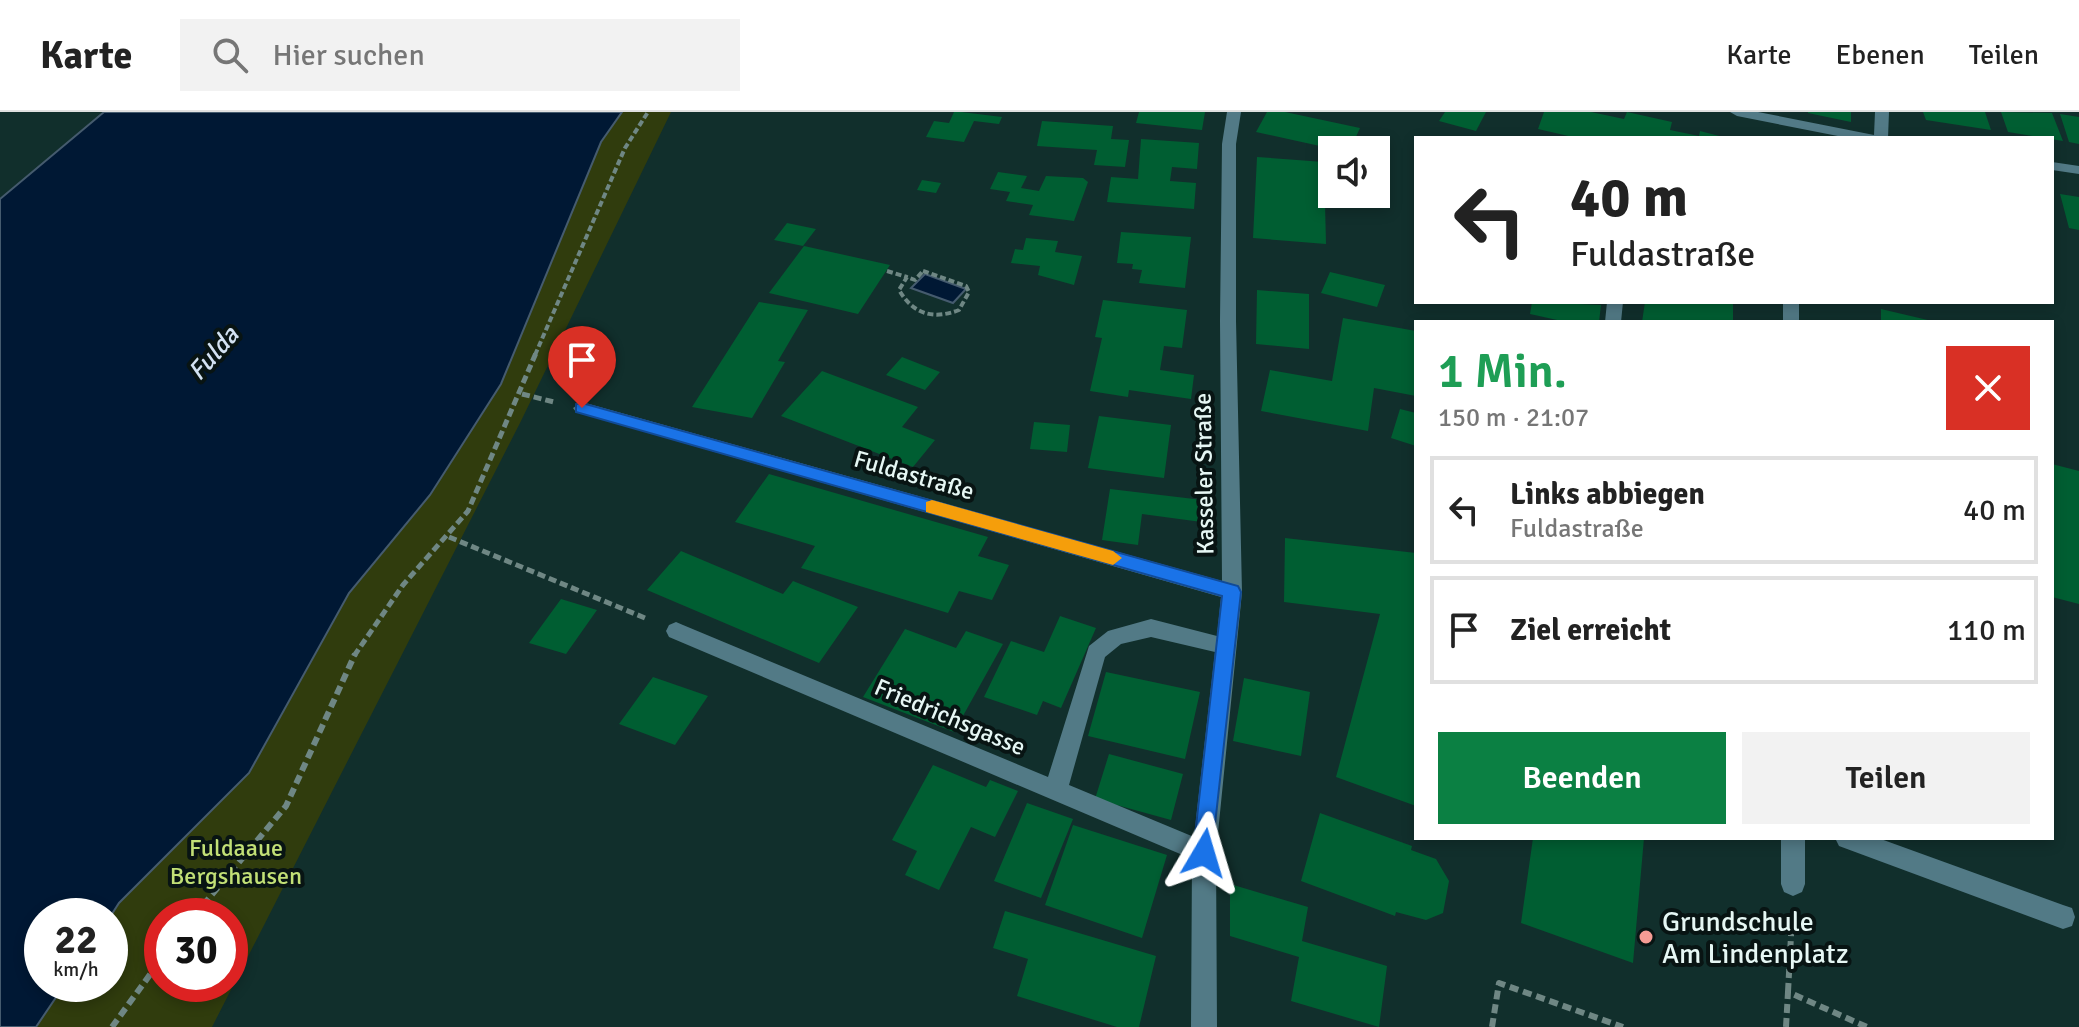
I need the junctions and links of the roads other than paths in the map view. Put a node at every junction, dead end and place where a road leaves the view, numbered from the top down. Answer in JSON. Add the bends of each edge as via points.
{"nodes":[{"id":1,"x":1234,"y":112,"type":"edge"},
{"id":2,"x":1737,"y":112,"type":"edge"},
{"id":3,"x":1882,"y":112,"type":"edge"},
{"id":4,"x":1790,"y":131,"type":"edge"},
{"id":5,"x":1846,"y":136,"type":"edge"},
{"id":6,"x":1881,"y":136,"type":"edge"},
{"id":7,"x":2054,"y":166,"type":"edge"},
{"id":8,"x":2079,"y":170,"type":"edge"},
{"id":9,"x":582,"y":408,"type":"dead end"},
{"id":10,"x":1232,"y":592,"type":"junction"},
{"id":11,"x":676,"y":631,"type":"road end"},
{"id":12,"x":1228,"y":647,"type":"junction"},
{"id":13,"x":1056,"y":789,"type":"junction"},
{"id":14,"x":1793,"y":840,"type":"edge"},
{"id":15,"x":1852,"y":840,"type":"edge"},
{"id":16,"x":1204,"y":853,"type":"junction"},
{"id":17,"x":1793,"y":884,"type":"road end"},
{"id":18,"x":2063,"y":917,"type":"dead end"},
{"id":19,"x":1204,"y":1027,"type":"edge"}],
"edges":[{"from":1,"to":10,"type":"street","name":"Kasseler Straße","via":[[1229,144],[1228,321]]},
{"from":2,"to":4,"type":"street"},
{"from":3,"to":6,"type":"street"},
{"from":4,"to":5,"type":"street"},
{"from":7,"to":8,"type":"street"},
{"from":9,"to":10,"type":"street","name":"Fuldastraße"},
{"from":10,"to":12,"type":"street","name":"Kasseler Straße"},
{"from":11,"to":13,"type":"street","name":"Friedrichsgasse"},
{"from":12,"to":13,"type":"street","via":[[1151,628],[1115,637],[1096,652]]},
{"from":12,"to":16,"type":"street","name":"Kasseler Straße"},
{"from":13,"to":16,"type":"street","name":"Friedrichsgasse"},
{"from":14,"to":17,"type":"street"},
{"from":15,"to":18,"type":"street"},
{"from":16,"to":19,"type":"street","name":"Kasseler Straße"}]}
